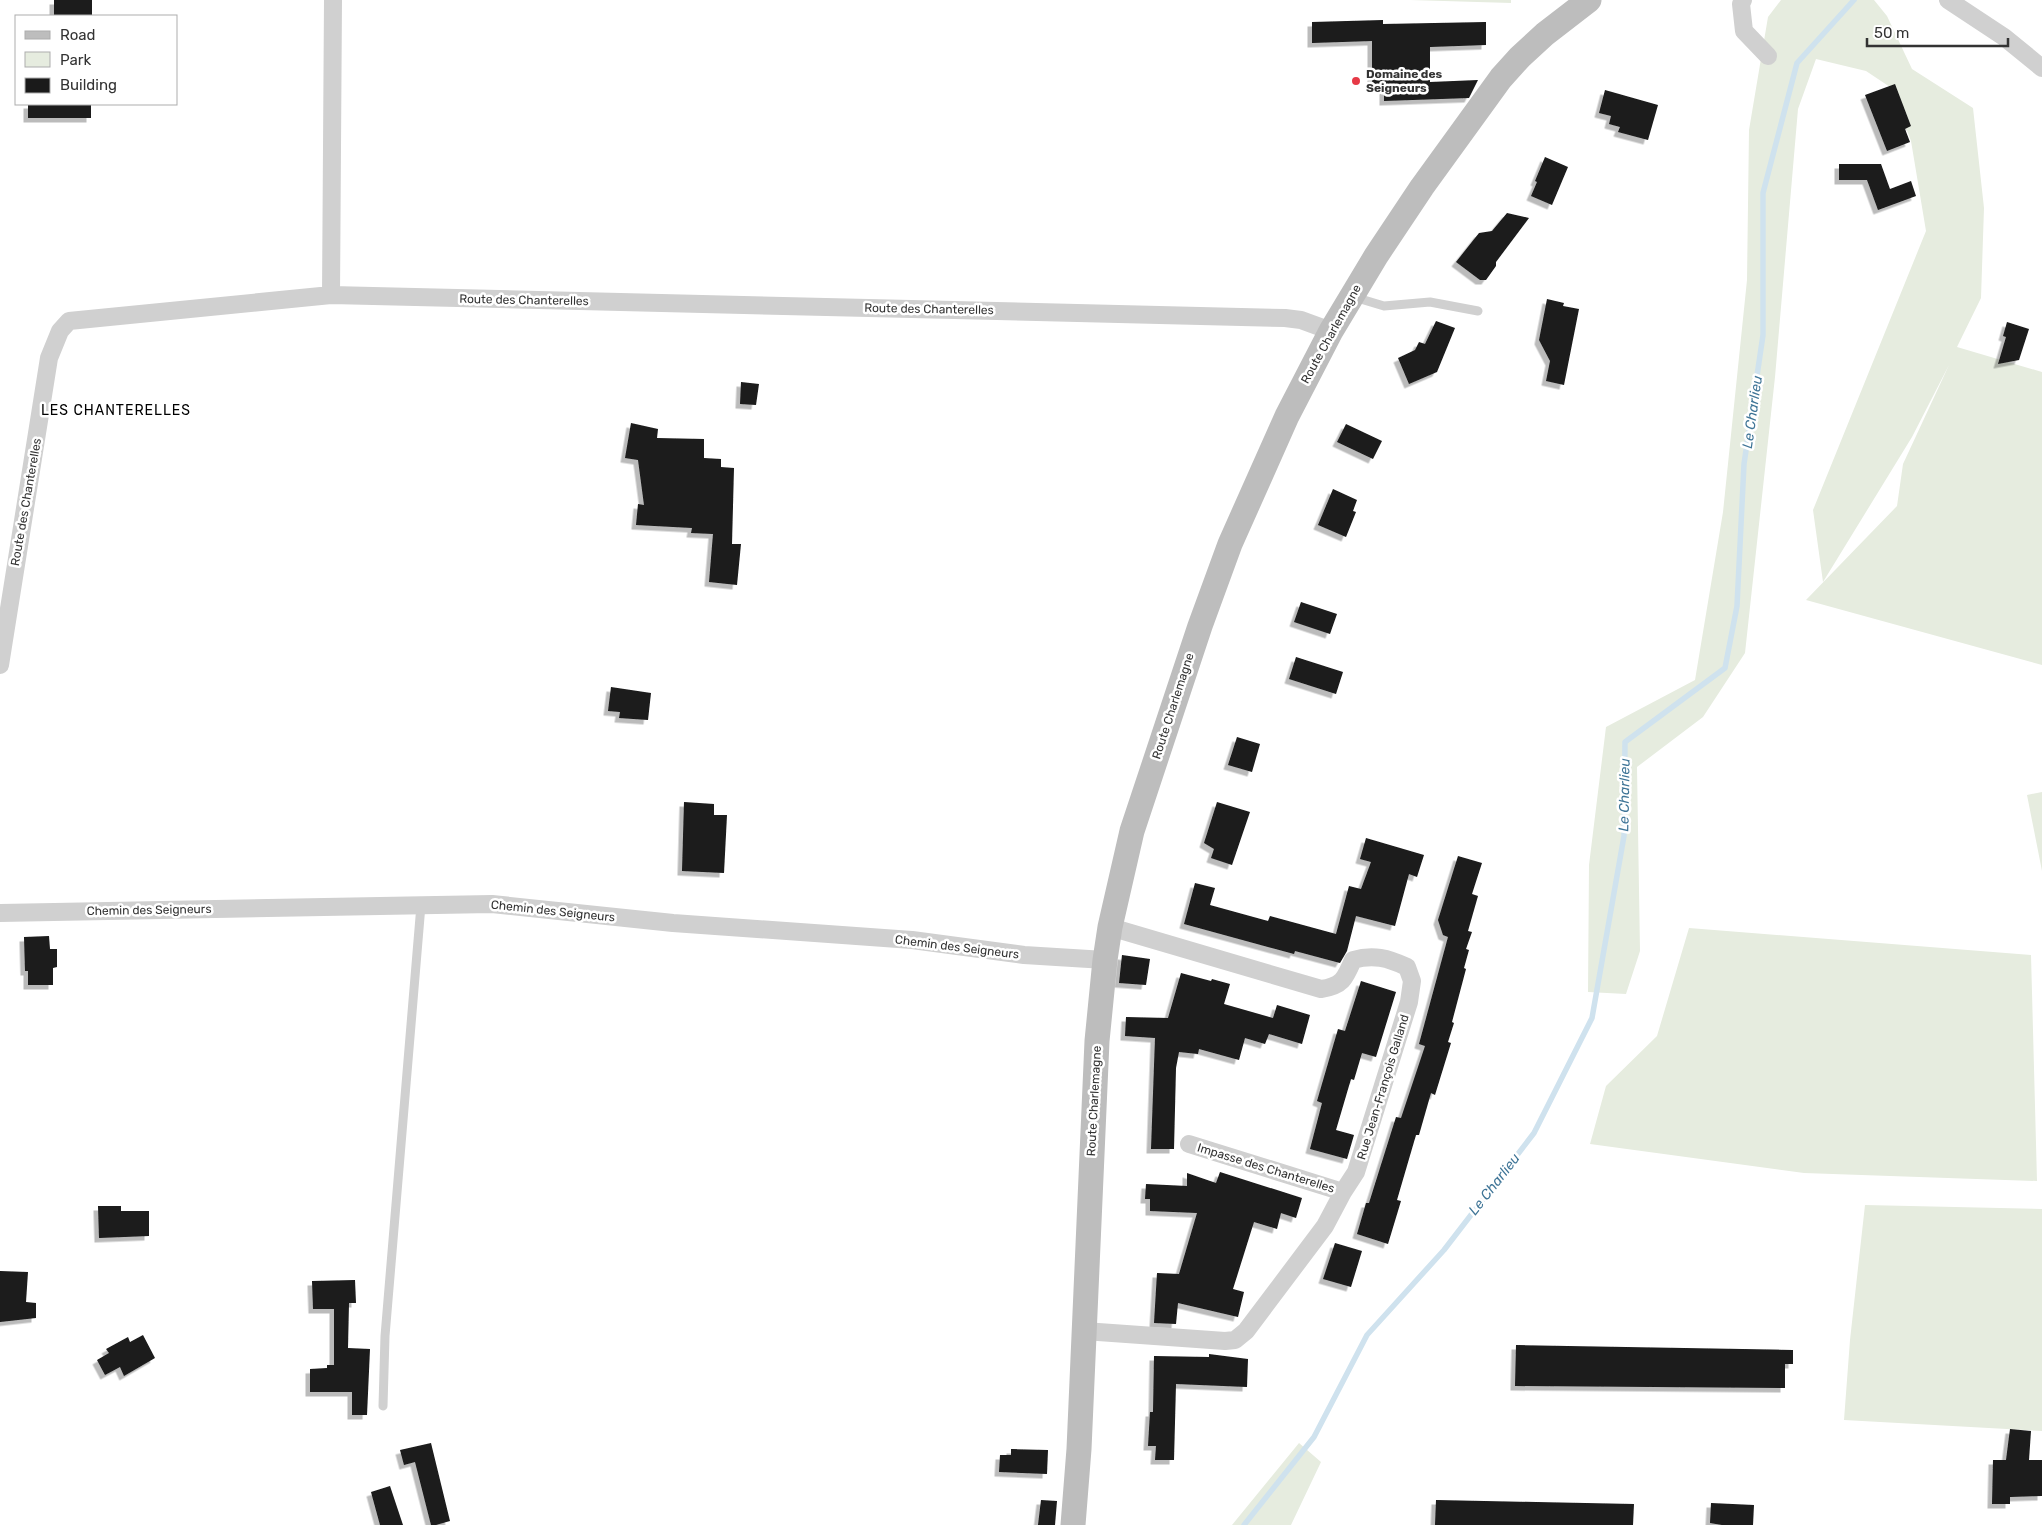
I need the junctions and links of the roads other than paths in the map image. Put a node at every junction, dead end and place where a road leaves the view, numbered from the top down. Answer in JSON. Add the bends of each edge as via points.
{"nodes":[{"id":1,"x":333,"y":0,"type":"edge"},
{"id":2,"x":1589,"y":0,"type":"edge"},
{"id":3,"x":1743,"y":0,"type":"edge"},
{"id":4,"x":1948,"y":0,"type":"edge"},
{"id":5,"x":1768,"y":56,"type":"dead end"},
{"id":6,"x":2042,"y":68,"type":"edge"},
{"id":7,"x":331,"y":295,"type":"junction"},
{"id":8,"x":1351,"y":296,"type":"junction"},
{"id":9,"x":1478,"y":311,"type":"dead end"},
{"id":10,"x":1331,"y":330,"type":"junction"},
{"id":11,"x":0,"y":665,"type":"edge"},
{"id":12,"x":421,"y":905,"type":"junction"},
{"id":13,"x":0,"y":913,"type":"edge"},
{"id":14,"x":1110,"y":927,"type":"junction"},
{"id":15,"x":1105,"y":960,"type":"junction"},
{"id":16,"x":1189,"y":1144,"type":"dead end"},
{"id":17,"x":1343,"y":1192,"type":"junction"},
{"id":18,"x":1084,"y":1330,"type":"junction"},
{"id":19,"x":383,"y":1406,"type":"dead end"},
{"id":20,"x":1072,"y":1525,"type":"edge"}],
"edges":[{"from":1,"to":7,"type":"street"},
{"from":2,"to":8,"type":"main road","name":"Route Charlemagne","via":[[1545,34],[1501,78],[1422,187]]},
{"from":3,"to":5,"type":"street","via":[[1744,31]]},
{"from":4,"to":6,"type":"street"},
{"from":7,"to":10,"type":"street","name":"Route des Chanterelles","via":[[1276,318],[1301,320]]},
{"from":7,"to":11,"type":"street","name":"Route des Chanterelles","via":[[89,318],[70,321],[60,331],[49,358]]},
{"from":8,"to":9,"type":"lane","via":[[1384,306],[1430,302]]},
{"from":8,"to":10,"type":"main road","name":"Route Charlemagne"},
{"from":10,"to":14,"type":"main road","name":"Route Charlemagne","via":[[1283,424],[1214,585],[1132,831]]},
{"from":12,"to":13,"type":"street","name":"Chemin des Seigneurs"},
{"from":12,"to":15,"type":"street","name":"Chemin des Seigneurs","via":[[492,904]]},
{"from":12,"to":19,"type":"lane","via":[[384,1342]]},
{"from":14,"to":15,"type":"main road","name":"Route Charlemagne"},
{"from":14,"to":17,"type":"street","name":"Rue Jean-François Galland","via":[[1321,989],[1336,987],[1346,976],[1353,960],[1368,956],[1407,967],[1412,982],[1409,1002],[1356,1172]]},
{"from":15,"to":18,"type":"main road","name":"Route Charlemagne","via":[[1097,1041]]},
{"from":16,"to":17,"type":"street","name":"Impasse des Chanterelles"},
{"from":17,"to":18,"type":"street","name":"Rue Jean-François Galland","via":[[1326,1226],[1246,1331],[1234,1340]]},
{"from":18,"to":20,"type":"main road","name":"Route Charlemagne"}]}
